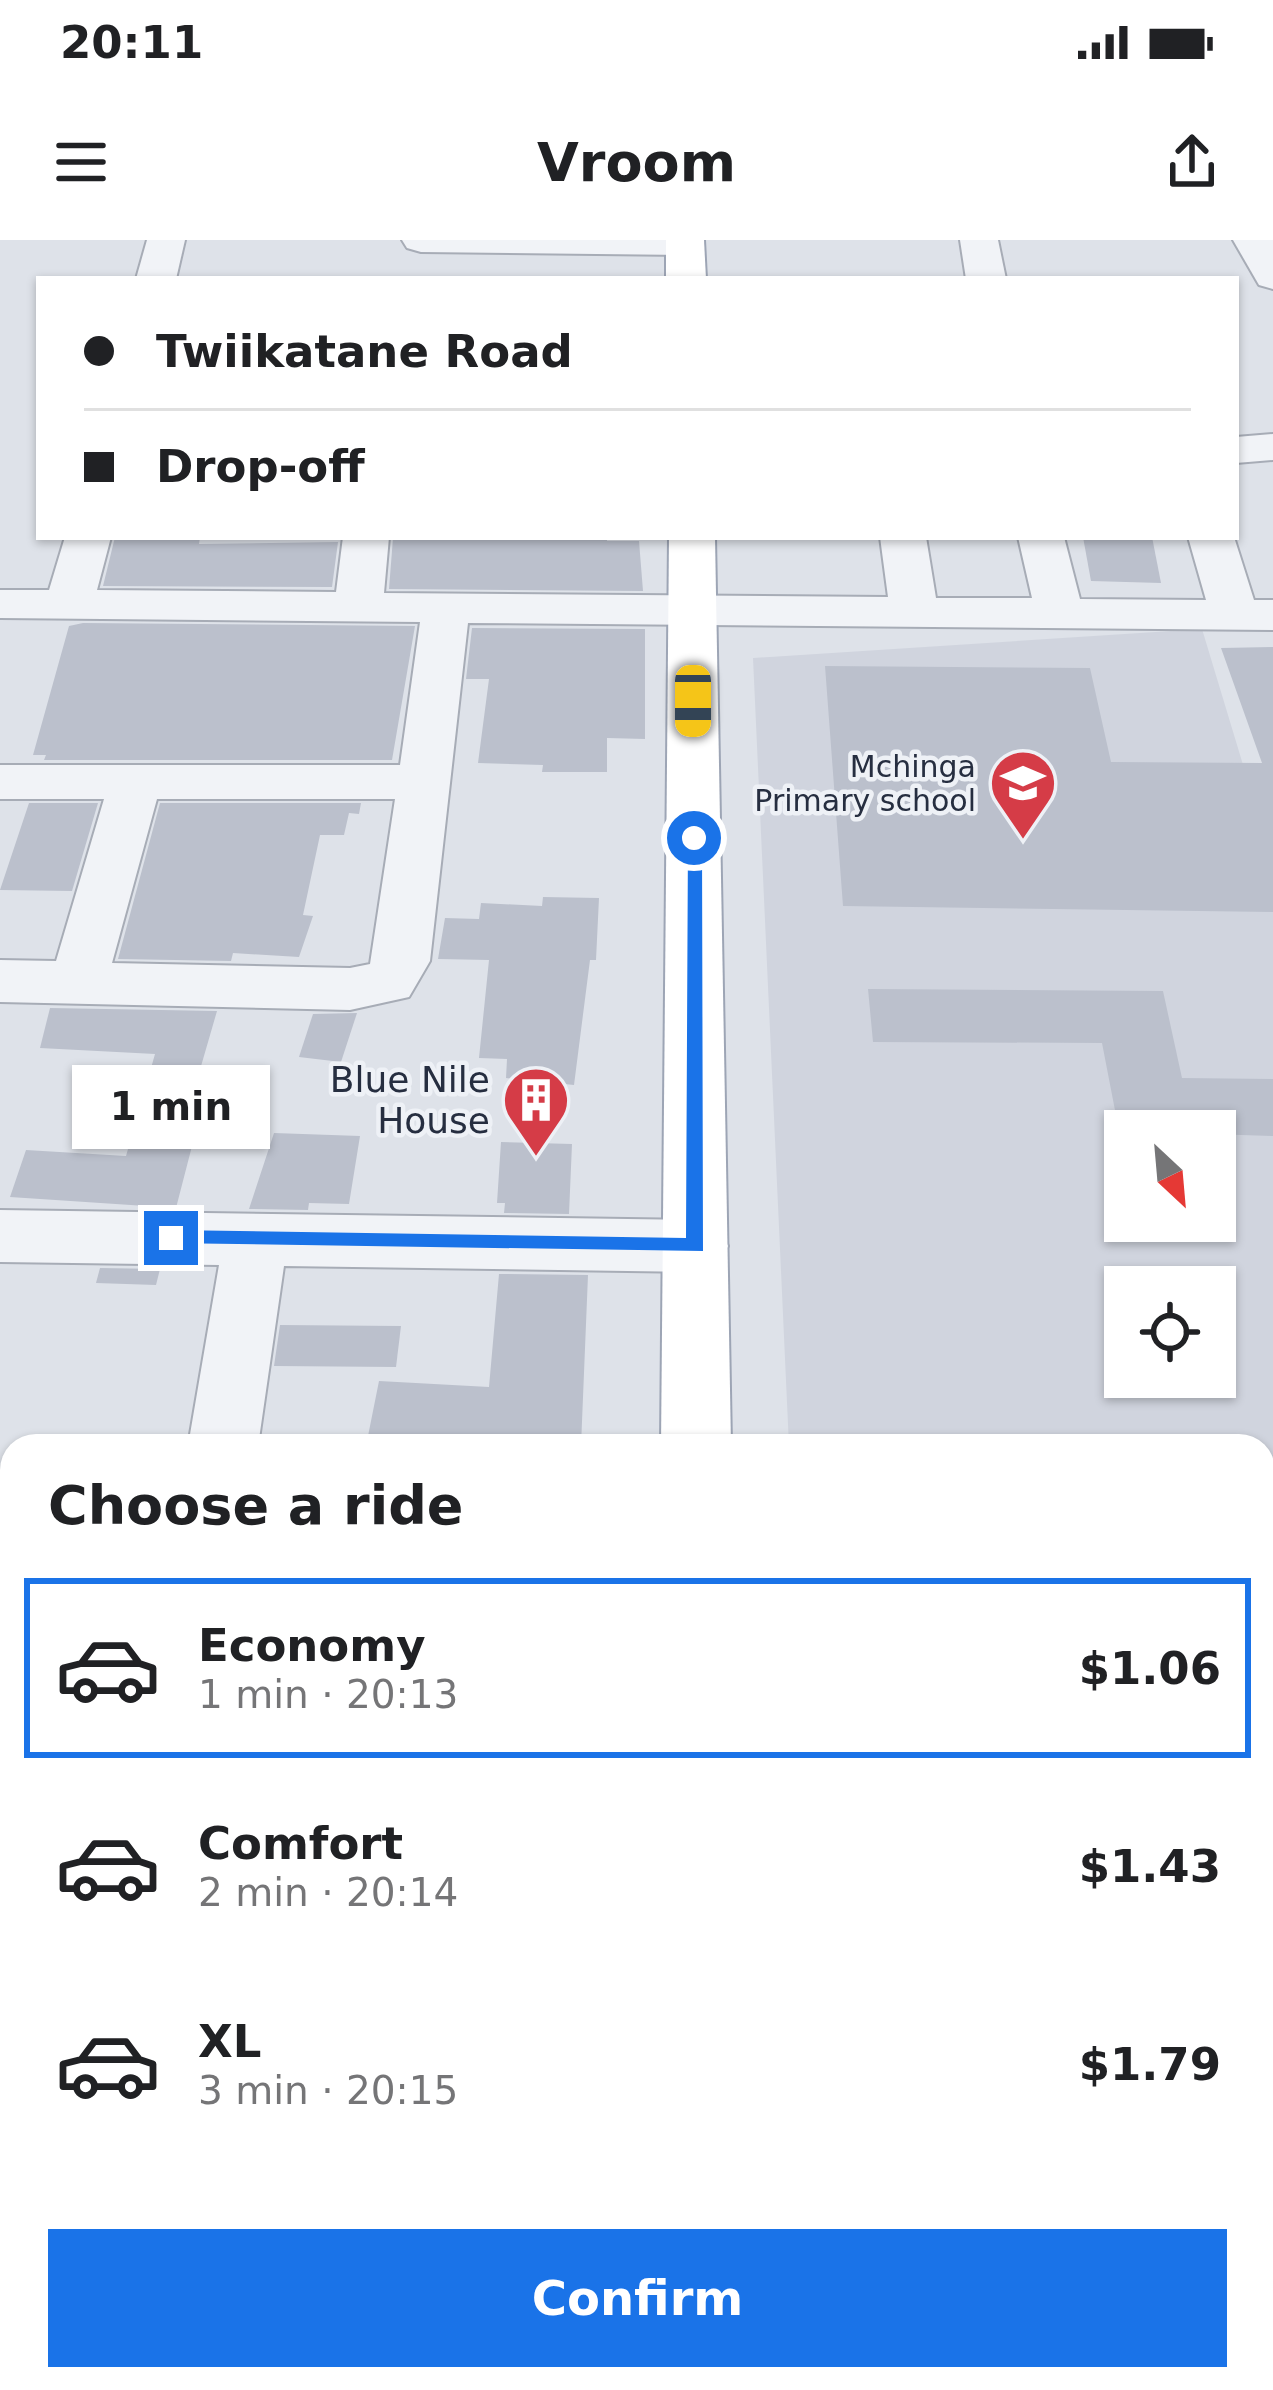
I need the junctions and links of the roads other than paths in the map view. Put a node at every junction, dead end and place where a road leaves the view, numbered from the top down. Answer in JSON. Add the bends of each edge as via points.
{"nodes":[{"id":1,"x":166,"y":240,"type":"edge"},
{"id":2,"x":417,"y":240,"type":"edge"},
{"id":3,"x":979,"y":240,"type":"edge"},
{"id":4,"x":1252,"y":240,"type":"edge"},
{"id":5,"x":685,"y":254,"type":"edge"},
{"id":6,"x":157,"y":276,"type":"edge"},
{"id":7,"x":408,"y":276,"type":"edge"},
{"id":8,"x":985,"y":276,"type":"edge"},
{"id":9,"x":1273,"y":277,"type":"edge"},
{"id":10,"x":1273,"y":447,"type":"edge"},
{"id":11,"x":1239,"y":450,"type":"edge"},
{"id":12,"x":87,"y":540,"type":"edge"},
{"id":13,"x":366,"y":540,"type":"edge"},
{"id":14,"x":692,"y":540,"type":"edge"},
{"id":15,"x":903,"y":540,"type":"edge"},
{"id":16,"x":1042,"y":540,"type":"edge"},
{"id":17,"x":1213,"y":540,"type":"edge"},
{"id":18,"x":0,"y":604,"type":"edge"},
{"id":19,"x":69,"y":604,"type":"junction"},
{"id":20,"x":358,"y":608,"type":"junction"},
{"id":21,"x":446,"y":609,"type":"junction"},
{"id":22,"x":693,"y":610,"type":"junction"},
{"id":23,"x":914,"y":611,"type":"junction"},
{"id":24,"x":1059,"y":612,"type":"junction"},
{"id":25,"x":1254,"y":615,"type":"edge"},
{"id":26,"x":0,"y":782,"type":"edge"},
{"id":27,"x":135,"y":782,"type":"junction"},
{"id":28,"x":424,"y":782,"type":"junction"},
{"id":29,"x":0,"y":981,"type":"edge"},
{"id":30,"x":78,"y":983,"type":"junction"},
{"id":31,"x":0,"y":1235,"type":"edge"},
{"id":32,"x":256,"y":1239,"type":"junction"},
{"id":33,"x":696,"y":1246,"type":"junction"},
{"id":34,"x":225,"y":1434,"type":"edge"},
{"id":35,"x":696,"y":1434,"type":"edge"}],
"edges":[{"from":1,"to":6,"type":"street"},
{"from":2,"to":5,"type":"street"},
{"from":2,"to":7,"type":"street"},
{"from":3,"to":8,"type":"street"},
{"from":4,"to":9,"type":"street"},
{"from":10,"to":11,"type":"street"},
{"from":12,"to":19,"type":"street"},
{"from":13,"to":20,"type":"street"},
{"from":14,"to":22,"type":"main road"},
{"from":15,"to":23,"type":"street"},
{"from":16,"to":24,"type":"street"},
{"from":17,"to":25,"type":"street"},
{"from":18,"to":19,"type":"street"},
{"from":19,"to":20,"type":"street"},
{"from":20,"to":21,"type":"street"},
{"from":21,"to":22,"type":"street"},
{"from":21,"to":28,"type":"street"},
{"from":22,"to":23,"type":"street"},
{"from":22,"to":33,"type":"main road"},
{"from":23,"to":24,"type":"street"},
{"from":24,"to":25,"type":"street"},
{"from":26,"to":27,"type":"street"},
{"from":27,"to":28,"type":"street"},
{"from":27,"to":30,"type":"street"},
{"from":28,"to":30,"type":"street","via":[[401,961],[388,982],[350,989]]},
{"from":29,"to":30,"type":"street"},
{"from":31,"to":32,"type":"street"},
{"from":32,"to":33,"type":"street"},
{"from":32,"to":34,"type":"street"},
{"from":33,"to":35,"type":"main road"}]}
